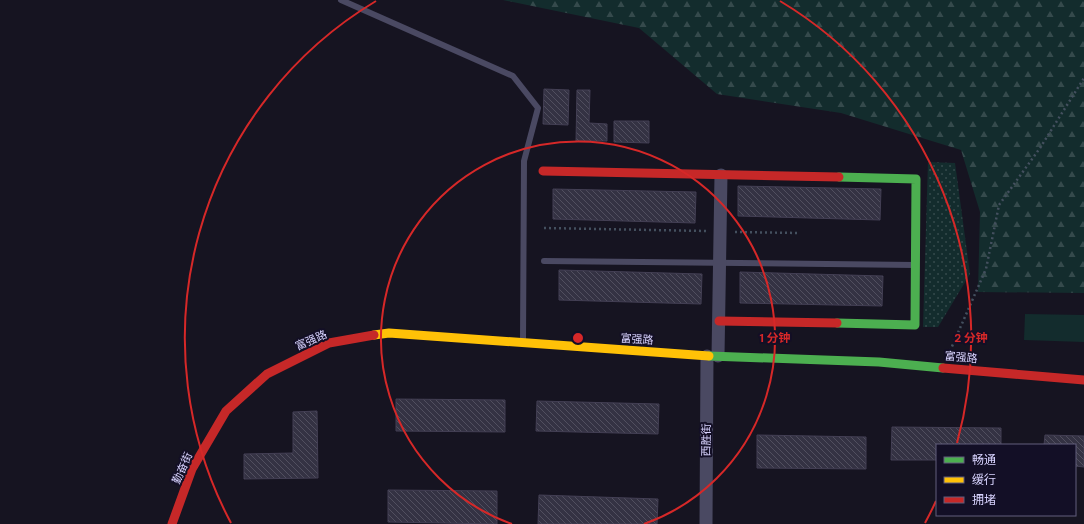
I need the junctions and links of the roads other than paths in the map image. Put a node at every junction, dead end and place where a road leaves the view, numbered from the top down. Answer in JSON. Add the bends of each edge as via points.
{"nodes":[{"id":1,"x":340,"y":0,"type":"edge"},
{"id":2,"x":543,"y":171,"type":"dead end"},
{"id":3,"x":721,"y":175,"type":"junction"},
{"id":4,"x":544,"y":261,"type":"dead end"},
{"id":5,"x":720,"y":263,"type":"junction"},
{"id":6,"x":915,"y":264,"type":"junction"},
{"id":7,"x":719,"y":321,"type":"junction"},
{"id":8,"x":523,"y":343,"type":"junction"},
{"id":9,"x":713,"y":356,"type":"junction"},
{"id":10,"x":1084,"y":380,"type":"edge"},
{"id":11,"x":218,"y":425,"type":"joint"},
{"id":12,"x":172,"y":524,"type":"edge"},
{"id":13,"x":706,"y":524,"type":"edge"}],
"edges":[{"from":1,"to":8,"type":"lane","via":[[513,76],[538,108],[524,161]]},
{"from":2,"to":3,"type":"street"},
{"from":3,"to":5,"type":"street","name":"西胜街"},
{"from":3,"to":6,"type":"street","via":[[916,179]]},
{"from":4,"to":5,"type":"lane"},
{"from":5,"to":6,"type":"lane"},
{"from":5,"to":7,"type":"street","name":"西胜街"},
{"from":6,"to":7,"type":"street","via":[[915,325]]},
{"from":7,"to":9,"type":"street","name":"西胜街"},
{"from":8,"to":9,"type":"street","name":"富强路"},
{"from":8,"to":11,"type":"street","name":"富强路","via":[[389,333],[329,344],[267,374],[226,412]]},
{"from":9,"to":10,"type":"street","name":"富强路","via":[[879,362]]},
{"from":9,"to":13,"type":"street","name":"西胜街"},
{"from":11,"to":12,"type":"street","name":"勤奋街","via":[[192,469]]}]}
